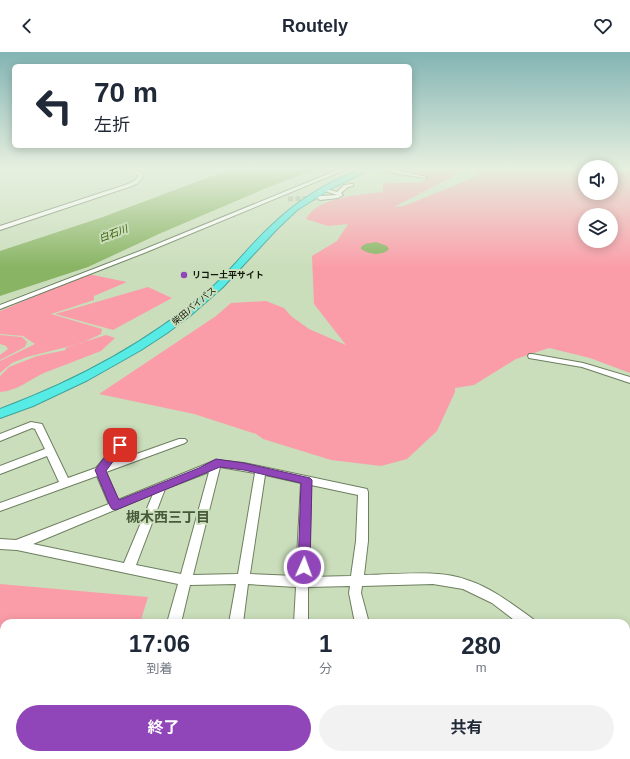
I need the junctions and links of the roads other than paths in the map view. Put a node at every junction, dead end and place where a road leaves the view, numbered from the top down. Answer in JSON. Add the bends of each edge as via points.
{"nodes":[{"id":1,"x":79,"y":202,"type":"edge"},
{"id":2,"x":264,"y":202,"type":"edge"},
{"id":3,"x":296,"y":202,"type":"tunnel mouth"},
{"id":4,"x":304,"y":202,"type":"edge"},
{"id":5,"x":0,"y":228,"type":"edge"},
{"id":6,"x":0,"y":307,"type":"edge"},
{"id":7,"x":135,"y":346,"type":"junction"},
{"id":8,"x":532,"y":356,"type":"dead end"},
{"id":9,"x":630,"y":380,"type":"edge"},
{"id":10,"x":0,"y":408,"type":"edge"},
{"id":11,"x":0,"y":414,"type":"edge"},
{"id":12,"x":0,"y":438,"type":"edge"},
{"id":13,"x":182,"y":441,"type":"dead end"},
{"id":14,"x":120,"y":445,"type":"dead end"},
{"id":15,"x":50,"y":451,"type":"junction"},
{"id":16,"x":215,"y":465,"type":"junction"},
{"id":17,"x":0,"y":470,"type":"edge"},
{"id":18,"x":100,"y":470,"type":"junction"},
{"id":19,"x":260,"y":471,"type":"junction"},
{"id":20,"x":306,"y":480,"type":"junction"},
{"id":21,"x":65,"y":484,"type":"junction"},
{"id":22,"x":161,"y":487,"type":"junction"},
{"id":23,"x":116,"y":506,"type":"junction"},
{"id":24,"x":0,"y":507,"type":"edge"},
{"id":25,"x":0,"y":544,"type":"edge"},
{"id":26,"x":16,"y":545,"type":"junction"},
{"id":27,"x":128,"y":569,"type":"junction"},
{"id":28,"x":243,"y":579,"type":"junction"},
{"id":29,"x":186,"y":580,"type":"junction"},
{"id":30,"x":356,"y":580,"type":"junction"},
{"id":31,"x":303,"y":582,"type":"junction"},
{"id":32,"x":175,"y":619,"type":"edge"},
{"id":33,"x":237,"y":619,"type":"edge"},
{"id":34,"x":301,"y":619,"type":"edge"},
{"id":35,"x":361,"y":619,"type":"edge"},
{"id":36,"x":523,"y":619,"type":"edge"}],
"edges":[{"from":1,"to":5,"type":"street"},
{"from":2,"to":6,"type":"street"},
{"from":3,"to":7,"type":"highway","name":"柴田バイパス","via":[[272,221],[198,298]]},
{"from":4,"to":7,"type":"highway","name":"柴田バイパス","via":[[285,216],[212,292],[182,317]]},
{"from":7,"to":10,"type":"highway","name":"柴田バイパス","via":[[73,377]]},
{"from":7,"to":11,"type":"highway","name":"柴田バイパス","via":[[69,385]]},
{"from":8,"to":9,"type":"street","via":[[583,365]]},
{"from":12,"to":15,"type":"street","via":[[31,425],[39,426]]},
{"from":13,"to":18,"type":"street"},
{"from":14,"to":18,"type":"street"},
{"from":15,"to":17,"type":"street"},
{"from":15,"to":21,"type":"street"},
{"from":16,"to":19,"type":"street","via":[[216,463]]},
{"from":16,"to":22,"type":"street"},
{"from":16,"to":29,"type":"street"},
{"from":18,"to":21,"type":"street"},
{"from":18,"to":23,"type":"street"},
{"from":19,"to":20,"type":"street"},
{"from":19,"to":28,"type":"street"},
{"from":20,"to":30,"type":"street","via":[[363,492],[362,541]]},
{"from":20,"to":31,"type":"street"},
{"from":21,"to":24,"type":"street"},
{"from":22,"to":23,"type":"street"},
{"from":22,"to":27,"type":"street"},
{"from":23,"to":26,"type":"street"},
{"from":25,"to":26,"type":"street"},
{"from":26,"to":27,"type":"street"},
{"from":27,"to":29,"type":"street"},
{"from":28,"to":29,"type":"street"},
{"from":28,"to":31,"type":"street"},
{"from":28,"to":33,"type":"street"},
{"from":29,"to":32,"type":"street"},
{"from":30,"to":31,"type":"street"},
{"from":30,"to":35,"type":"street","via":[[355,593]]},
{"from":30,"to":36,"type":"street","via":[[433,579],[465,584],[496,599]]},
{"from":31,"to":34,"type":"street"}]}
